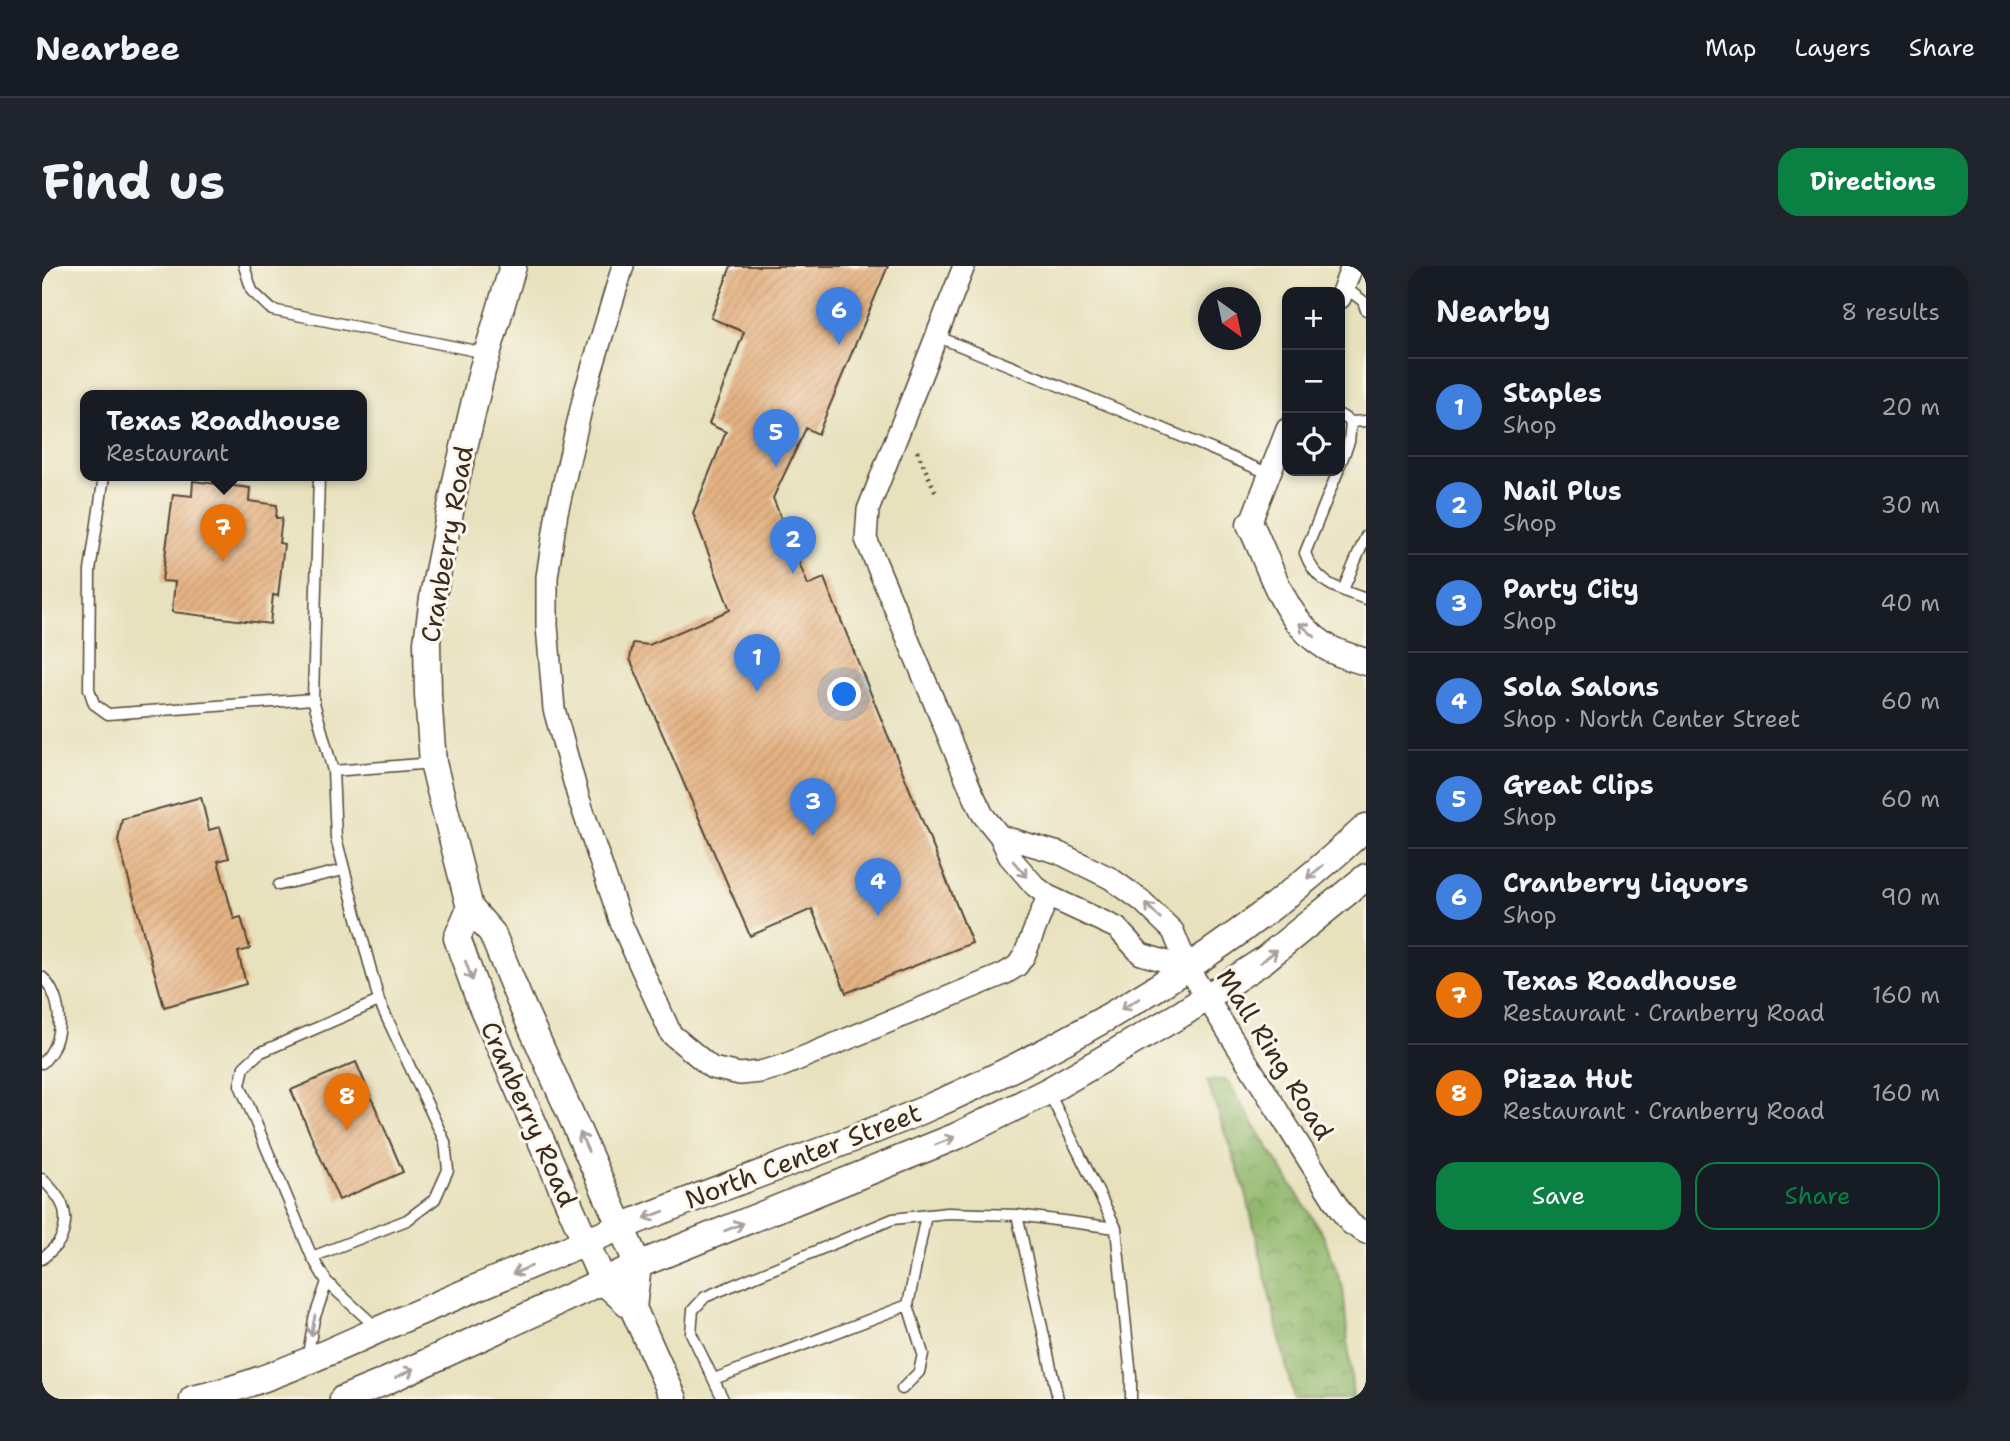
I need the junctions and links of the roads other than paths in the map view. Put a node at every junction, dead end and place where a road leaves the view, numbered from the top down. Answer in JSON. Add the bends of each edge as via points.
{"nodes":[{"id":1,"x":244,"y":266,"type":"edge"},
{"id":2,"x":513,"y":266,"type":"edge"},
{"id":3,"x":623,"y":266,"type":"edge"},
{"id":4,"x":964,"y":266,"type":"edge"},
{"id":5,"x":1352,"y":266,"type":"edge"},
{"id":6,"x":1344,"y":287,"type":"edge"},
{"id":7,"x":1345,"y":294,"type":"edge"},
{"id":8,"x":1365,"y":304,"type":"edge"},
{"id":9,"x":936,"y":336,"type":"junction"},
{"id":10,"x":486,"y":353,"type":"junction"},
{"id":11,"x":1345,"y":418,"type":"edge"},
{"id":12,"x":1366,"y":421,"type":"edge"},
{"id":13,"x":1351,"y":422,"type":"junction"},
{"id":14,"x":1282,"y":442,"type":"edge"},
{"id":15,"x":1345,"y":452,"type":"edge"},
{"id":16,"x":1270,"y":474,"type":"junction"},
{"id":17,"x":1336,"y":476,"type":"edge"},
{"id":18,"x":103,"y":481,"type":"edge"},
{"id":19,"x":319,"y":481,"type":"edge"},
{"id":20,"x":1250,"y":524,"type":"joint"},
{"id":21,"x":1366,"y":536,"type":"edge"},
{"id":22,"x":1343,"y":590,"type":"junction"},
{"id":23,"x":1366,"y":599,"type":"edge"},
{"id":24,"x":1366,"y":662,"type":"edge"},
{"id":25,"x":313,"y":699,"type":"junction"},
{"id":26,"x":433,"y":763,"type":"junction"},
{"id":27,"x":333,"y":771,"type":"junction"},
{"id":28,"x":1366,"y":827,"type":"edge"},
{"id":29,"x":1000,"y":836,"type":"junction"},
{"id":30,"x":344,"y":870,"type":"junction"},
{"id":31,"x":1366,"y":877,"type":"edge"},
{"id":32,"x":279,"y":885,"type":"dead end"},
{"id":33,"x":1048,"y":896,"type":"junction"},
{"id":34,"x":470,"y":908,"type":"junction"},
{"id":35,"x":1188,"y":968,"type":"junction"},
{"id":36,"x":42,"y":977,"type":"edge"},
{"id":37,"x":1207,"y":997,"type":"junction"},
{"id":38,"x":379,"y":1001,"type":"junction"},
{"id":39,"x":42,"y":1063,"type":"edge"},
{"id":40,"x":1048,"y":1091,"type":"junction"},
{"id":41,"x":42,"y":1179,"type":"edge"},
{"id":42,"x":926,"y":1215,"type":"junction"},
{"id":43,"x":1017,"y":1215,"type":"junction"},
{"id":44,"x":622,"y":1227,"type":"junction"},
{"id":45,"x":1116,"y":1228,"type":"junction"},
{"id":46,"x":1366,"y":1233,"type":"edge"},
{"id":47,"x":585,"y":1243,"type":"junction"},
{"id":48,"x":312,"y":1257,"type":"junction"},
{"id":49,"x":42,"y":1259,"type":"edge"},
{"id":50,"x":638,"y":1265,"type":"junction"},
{"id":51,"x":327,"y":1282,"type":"junction"},
{"id":52,"x":603,"y":1282,"type":"junction"},
{"id":53,"x":908,"y":1305,"type":"junction"},
{"id":54,"x":634,"y":1308,"type":"junction"},
{"id":55,"x":379,"y":1330,"type":"junction"},
{"id":56,"x":306,"y":1364,"type":"junction"},
{"id":57,"x":714,"y":1379,"type":"junction"},
{"id":58,"x":902,"y":1389,"type":"dead end"},
{"id":59,"x":193,"y":1399,"type":"edge"},
{"id":60,"x":342,"y":1399,"type":"edge"},
{"id":61,"x":674,"y":1399,"type":"edge"},
{"id":62,"x":723,"y":1399,"type":"edge"},
{"id":63,"x":1058,"y":1399,"type":"edge"},
{"id":64,"x":1131,"y":1399,"type":"edge"}],
"edges":[{"from":1,"to":10,"type":"lane","via":[[252,291],[272,310]]},
{"from":2,"to":10,"type":"street","name":"Cranberry Road"},
{"from":3,"to":33,"type":"street","via":[[585,392],[557,512],[547,577],[547,626],[554,709],[578,796],[621,923],[671,1034],[712,1069],[740,1074],[782,1066],[1004,974],[1024,956]]},
{"from":4,"to":9,"type":"street"},
{"from":5,"to":6,"type":"street"},
{"from":7,"to":8,"type":"lane"},
{"from":9,"to":16,"type":"lane"},
{"from":9,"to":29,"type":"street","via":[[868,510],[866,540],[971,790]]},
{"from":10,"to":26,"type":"street","name":"Cranberry Road","via":[[433,591],[427,642]]},
{"from":11,"to":13,"type":"lane"},
{"from":12,"to":13,"type":"lane"},
{"from":13,"to":15,"type":"lane"},
{"from":14,"to":16,"type":"street"},
{"from":16,"to":20,"type":"street"},
{"from":17,"to":22,"type":"lane","via":[[1306,553],[1321,580]]},
{"from":18,"to":25,"type":"lane","via":[[90,571],[89,688],[94,704],[108,714]]},
{"from":19,"to":25,"type":"lane"},
{"from":24,"to":20,"type":"street","one_way":true,"via":[[1325,646],[1294,619]]},
{"from":21,"to":22,"type":"lane"},
{"from":22,"to":23,"type":"lane"},
{"from":25,"to":27,"type":"lane"},
{"from":26,"to":27,"type":"lane"},
{"from":26,"to":34,"type":"street","name":"Cranberry Road"},
{"from":27,"to":30,"type":"lane","via":[[336,838]]},
{"from":28,"to":35,"type":"street","name":"North Center Street","one_way":true,"via":[[1273,906]]},
{"from":29,"to":33,"type":"street","one_way":true,"via":[[1009,856]]},
{"from":35,"to":29,"type":"street","name":"Mall Ring Road","one_way":true,"via":[[1172,931],[1110,878],[1059,853]]},
{"from":30,"to":32,"type":"lane"},
{"from":30,"to":38,"type":"lane"},
{"from":37,"to":31,"type":"street","name":"North Center Street","one_way":true,"via":[[1264,960]]},
{"from":33,"to":35,"type":"street","via":[[1117,928],[1141,954]]},
{"from":44,"to":34,"type":"street","name":"Cranberry Road","one_way":true,"via":[[492,933]]},
{"from":34,"to":47,"type":"street","name":"Cranberry Road","one_way":true,"via":[[457,938],[480,1002]]},
{"from":35,"to":37,"type":"street","name":"Mall Ring Road"},
{"from":35,"to":44,"type":"street","name":"North Center Street","one_way":true,"via":[[1067,1040],[922,1111]]},
{"from":36,"to":39,"type":"lane","via":[[60,1017],[57,1040]]},
{"from":37,"to":40,"type":"street","name":"North Center Street"},
{"from":37,"to":46,"type":"street","name":"Mall Ring Road","via":[[1340,1210]]},
{"from":38,"to":48,"type":"lane","via":[[446,1142],[447,1170],[435,1199],[407,1220]]},
{"from":38,"to":48,"type":"lane","via":[[259,1054],[244,1068],[240,1085]]},
{"from":40,"to":45,"type":"lane"},
{"from":50,"to":40,"type":"street","name":"North Center Street","one_way":true,"via":[[957,1136]]},
{"from":41,"to":49,"type":"lane","via":[[60,1196],[66,1214],[61,1239]]},
{"from":42,"to":43,"type":"lane"},
{"from":42,"to":53,"type":"lane"},
{"from":42,"to":57,"type":"lane","via":[[893,1219],[705,1297],[693,1310],[691,1333]]},
{"from":43,"to":45,"type":"lane"},
{"from":43,"to":63,"type":"lane"},
{"from":44,"to":47,"type":"street","name":"North Center Street"},
{"from":44,"to":50,"type":"street","name":"Cranberry Road"},
{"from":45,"to":64,"type":"lane"},
{"from":47,"to":52,"type":"street","name":"Cranberry Road"},
{"from":47,"to":55,"type":"street","name":"North Center Street","one_way":true},
{"from":48,"to":51,"type":"lane"},
{"from":50,"to":52,"type":"street","name":"North Center Street"},
{"from":50,"to":54,"type":"street","name":"Cranberry Road"},
{"from":51,"to":55,"type":"lane"},
{"from":51,"to":56,"type":"lane","one_way":true},
{"from":52,"to":54,"type":"street","name":"Cranberry Road"},
{"from":60,"to":52,"type":"street","name":"North Center Street","one_way":true},
{"from":53,"to":57,"type":"lane"},
{"from":53,"to":58,"type":"lane","via":[[923,1354],[919,1372]]},
{"from":54,"to":61,"type":"street","name":"Cranberry Road"},
{"from":55,"to":56,"type":"street","name":"North Center Street"},
{"from":56,"to":59,"type":"street","name":"North Center Street"},
{"from":57,"to":62,"type":"lane"}]}
